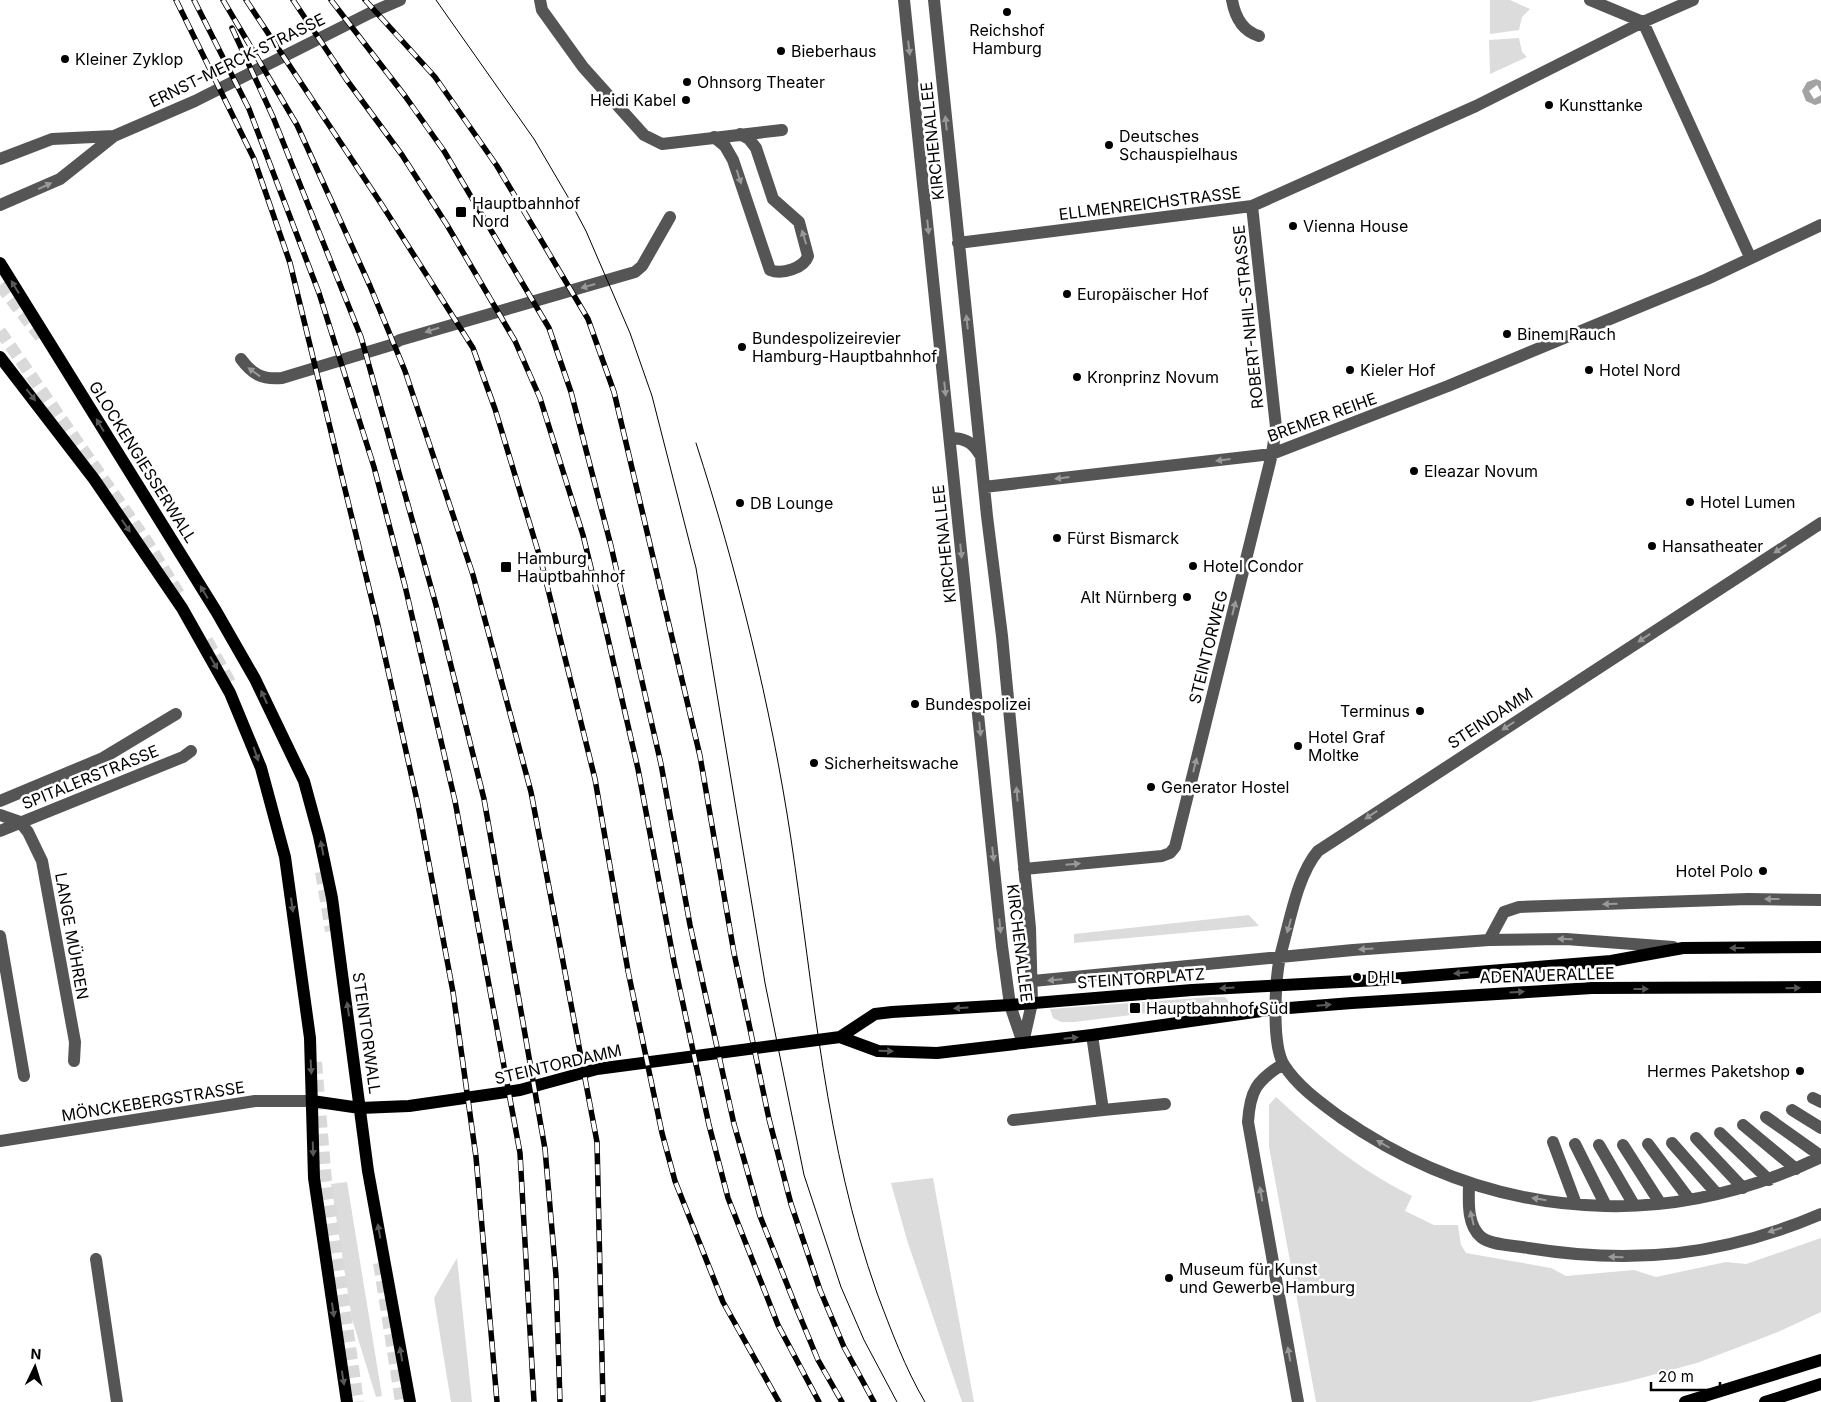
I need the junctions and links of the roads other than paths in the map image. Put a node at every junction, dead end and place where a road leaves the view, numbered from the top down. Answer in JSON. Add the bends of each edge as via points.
{"nodes":[{"id":1,"x":400,"y":0,"type":"edge"},
{"id":2,"x":540,"y":0,"type":"edge"},
{"id":3,"x":904,"y":0,"type":"edge"},
{"id":4,"x":934,"y":0,"type":"edge"},
{"id":5,"x":1232,"y":0,"type":"edge"},
{"id":6,"x":1590,"y":0,"type":"edge"},
{"id":7,"x":1693,"y":0,"type":"edge"},
{"id":8,"x":1644,"y":22,"type":"junction"},
{"id":9,"x":1259,"y":36,"type":"dead end"},
{"id":10,"x":782,"y":130,"type":"dead end"},
{"id":11,"x":740,"y":134,"type":"junction"},
{"id":12,"x":114,"y":136,"type":"junction"},
{"id":13,"x":714,"y":137,"type":"junction"},
{"id":14,"x":0,"y":158,"type":"edge"},
{"id":15,"x":0,"y":206,"type":"edge"},
{"id":16,"x":1252,"y":206,"type":"junction"},
{"id":17,"x":670,"y":217,"type":"dead end"},
{"id":18,"x":1821,"y":225,"type":"edge"},
{"id":19,"x":958,"y":243,"type":"junction"},
{"id":20,"x":1750,"y":258,"type":"junction"},
{"id":21,"x":0,"y":263,"type":"edge"},
{"id":22,"x":0,"y":357,"type":"edge"},
{"id":23,"x":241,"y":358,"type":"dead end"},
{"id":24,"x":950,"y":438,"type":"junction"},
{"id":25,"x":1272,"y":454,"type":"junction"},
{"id":26,"x":981,"y":457,"type":"junction"},
{"id":27,"x":984,"y":487,"type":"junction"},
{"id":28,"x":1821,"y":523,"type":"edge"},
{"id":29,"x":256,"y":679,"type":"joint"},
{"id":30,"x":176,"y":714,"type":"dead end"},
{"id":31,"x":191,"y":751,"type":"dead end"},
{"id":32,"x":0,"y":801,"type":"edge"},
{"id":33,"x":0,"y":816,"type":"edge"},
{"id":34,"x":20,"y":822,"type":"junction"},
{"id":35,"x":0,"y":831,"type":"edge"},
{"id":36,"x":1024,"y":868,"type":"junction"},
{"id":37,"x":1821,"y":900,"type":"edge"},
{"id":38,"x":0,"y":936,"type":"edge"},
{"id":39,"x":1489,"y":940,"type":"junction"},
{"id":40,"x":1821,"y":947,"type":"edge"},
{"id":41,"x":1683,"y":948,"type":"junction"},
{"id":42,"x":1279,"y":958,"type":"junction"},
{"id":43,"x":1033,"y":982,"type":"junction"},
{"id":44,"x":1276,"y":986,"type":"junction"},
{"id":45,"x":1821,"y":987,"type":"edge"},
{"id":46,"x":1032,"y":1003,"type":"junction"},
{"id":47,"x":1010,"y":1005,"type":"junction"},
{"id":48,"x":1276,"y":1009,"type":"junction"},
{"id":49,"x":1092,"y":1035,"type":"junction"},
{"id":50,"x":840,"y":1038,"type":"junction"},
{"id":51,"x":1023,"y":1043,"type":"junction"},
{"id":52,"x":74,"y":1061,"type":"dead end"},
{"id":53,"x":1283,"y":1064,"type":"junction"},
{"id":54,"x":24,"y":1076,"type":"dead end"},
{"id":55,"x":312,"y":1101,"type":"junction"},
{"id":56,"x":1165,"y":1104,"type":"dead end"},
{"id":57,"x":360,"y":1108,"type":"junction"},
{"id":58,"x":1103,"y":1110,"type":"junction"},
{"id":59,"x":1792,"y":1110,"type":"dead end"},
{"id":60,"x":1766,"y":1117,"type":"dead end"},
{"id":61,"x":1013,"y":1120,"type":"dead end"},
{"id":62,"x":1743,"y":1126,"type":"dead end"},
{"id":63,"x":1821,"y":1128,"type":"edge"},
{"id":64,"x":1720,"y":1133,"type":"dead end"},
{"id":65,"x":1696,"y":1138,"type":"dead end"},
{"id":66,"x":0,"y":1141,"type":"edge"},
{"id":67,"x":1553,"y":1142,"type":"dead end"},
{"id":68,"x":1672,"y":1143,"type":"dead end"},
{"id":69,"x":1575,"y":1144,"type":"dead end"},
{"id":70,"x":1648,"y":1144,"type":"dead end"},
{"id":71,"x":1599,"y":1145,"type":"dead end"},
{"id":72,"x":1623,"y":1145,"type":"dead end"},
{"id":73,"x":1821,"y":1156,"type":"edge"},
{"id":74,"x":1796,"y":1169,"type":"junction"},
{"id":75,"x":1769,"y":1180,"type":"junction"},
{"id":76,"x":1469,"y":1183,"type":"junction"},
{"id":77,"x":1743,"y":1188,"type":"junction"},
{"id":78,"x":1717,"y":1194,"type":"junction"},
{"id":79,"x":1690,"y":1199,"type":"junction"},
{"id":80,"x":1660,"y":1203,"type":"junction"},
{"id":81,"x":1576,"y":1204,"type":"junction"},
{"id":82,"x":1634,"y":1205,"type":"junction"},
{"id":83,"x":1606,"y":1206,"type":"junction"},
{"id":84,"x":1821,"y":1214,"type":"edge"},
{"id":85,"x":96,"y":1258,"type":"dead end"},
{"id":86,"x":1821,"y":1352,"type":"edge"},
{"id":87,"x":1821,"y":1360,"type":"edge"},
{"id":88,"x":1795,"y":1367,"type":"junction"},
{"id":89,"x":1821,"y":1384,"type":"edge"},
{"id":90,"x":117,"y":1402,"type":"edge"},
{"id":91,"x":347,"y":1402,"type":"edge"},
{"id":92,"x":410,"y":1402,"type":"edge"},
{"id":93,"x":1298,"y":1402,"type":"edge"},
{"id":94,"x":1685,"y":1402,"type":"edge"},
{"id":95,"x":1765,"y":1402,"type":"edge"}],
"edges":[{"from":1,"to":12,"type":"street","name":"ERNST-MERCK-STRASSE","via":[[195,101]]},
{"from":2,"to":13,"type":"street","via":[[542,10],[583,67],[644,135],[662,144]]},
{"from":3,"to":24,"type":"street","name":"KIRCHENALLEE","one_way":true},
{"from":19,"to":4,"type":"street","name":"KIRCHENALLEE","one_way":true},
{"from":5,"to":9,"type":"street","via":[[1242,25]]},
{"from":6,"to":8,"type":"street"},
{"from":7,"to":8,"type":"street","name":"ELLMENREICHSTRASSE"},
{"from":8,"to":16,"type":"street","name":"ELLMENREICHSTRASSE","via":[[1476,106]]},
{"from":8,"to":20,"type":"street"},
{"from":10,"to":11,"type":"street"},
{"from":11,"to":13,"type":"street"},
{"from":13,"to":11,"type":"street","one_way":true,"via":[[734,160],[768,266],[775,272],[804,264],[808,256],[799,222],[773,199],[756,148]]},
{"from":12,"to":14,"type":"street","name":"ERNST-MERCK-STRASSE","via":[[52,139]]},
{"from":15,"to":12,"type":"street","name":"ERNST-MERCK-STRASSE","one_way":true,"via":[[60,179]]},
{"from":16,"to":19,"type":"street","name":"ELLMENREICHSTRASSE"},
{"from":16,"to":25,"type":"street","name":"ROBERT-NHIL-STRASSE","via":[[1276,427]]},
{"from":17,"to":23,"type":"street","one_way":true,"via":[[642,266],[635,272],[282,378],[258,377]]},
{"from":18,"to":20,"type":"street","name":"BREMER REIHE"},
{"from":26,"to":19,"type":"street","name":"KIRCHENALLEE","one_way":true},
{"from":20,"to":25,"type":"street","name":"BREMER REIHE","via":[[1448,386]]},
{"from":29,"to":21,"type":"main road","name":"GLOCKENGIESSERWALL","one_way":true},
{"from":22,"to":55,"type":"main road","one_way":true,"via":[[94,479],[182,608],[230,693],[261,768],[285,857],[310,1038]]},
{"from":24,"to":26,"type":"street","via":[[972,444]]},
{"from":24,"to":47,"type":"street","name":"KIRCHENALLEE","one_way":true},
{"from":25,"to":27,"type":"street","name":"BREMER REIHE","one_way":true},
{"from":36,"to":25,"type":"street","name":"STEINTORWEG","one_way":true,"via":[[1162,856],[1175,847]]},
{"from":26,"to":27,"type":"street","name":"KIRCHENALLEE"},
{"from":36,"to":27,"type":"street","name":"KIRCHENALLEE","one_way":true},
{"from":28,"to":42,"type":"street","name":"STEINDAMM","one_way":true,"via":[[1318,851],[1307,865]]},
{"from":57,"to":29,"type":"main road","name":"STEINTORWALL","one_way":true,"via":[[332,898],[319,836],[304,781]]},
{"from":30,"to":32,"type":"street","name":"SPITALERSTRASSE","via":[[103,758]]},
{"from":31,"to":34,"type":"street","name":"SPITALERSTRASSE"},
{"from":33,"to":34,"type":"street"},
{"from":34,"to":35,"type":"street","name":"SPITALERSTRASSE"},
{"from":34,"to":52,"type":"street","name":"LANGE MÜHREN","via":[[42,861],[75,1042]]},
{"from":36,"to":43,"type":"street","name":"KIRCHENALLEE"},
{"from":37,"to":39,"type":"street","one_way":true,"via":[[1748,899],[1519,907],[1504,912]]},
{"from":38,"to":54,"type":"street"},
{"from":41,"to":39,"type":"street","name":"ADENAUERALLEE","one_way":true,"via":[[1566,939]]},
{"from":39,"to":42,"type":"street","name":"ADENAUERALLEE","one_way":true},
{"from":40,"to":41,"type":"main road","name":"ADENAUERALLEE","one_way":true},
{"from":41,"to":44,"type":"main road","name":"ADENAUERALLEE","one_way":true,"via":[[1611,961]]},
{"from":42,"to":43,"type":"street","name":"STEINTORPLATZ","one_way":true},
{"from":42,"to":44,"type":"street","name":"STEINDAMM"},
{"from":43,"to":46,"type":"street","name":"KIRCHENALLEE"},
{"from":44,"to":46,"type":"main road","name":"STEINTORPLATZ","one_way":true},
{"from":44,"to":48,"type":"street","name":"STEINDAMM"},
{"from":48,"to":45,"type":"main road","name":"ADENAUERALLEE","one_way":true,"via":[[1592,988]]},
{"from":46,"to":47,"type":"main road","name":"STEINTORPLATZ"},
{"from":46,"to":51,"type":"street","name":"KIRCHENALLEE"},
{"from":47,"to":50,"type":"main road","name":"STEINTORDAMM","one_way":true,"via":[[875,1014]]},
{"from":47,"to":51,"type":"street","name":"KIRCHENALLEE"},
{"from":48,"to":49,"type":"main road"},
{"from":48,"to":53,"type":"street","name":"STEINDAMM"},
{"from":51,"to":49,"type":"main road","one_way":true},
{"from":49,"to":58,"type":"street"},
{"from":50,"to":51,"type":"main road","name":"STEINTORDAMM","one_way":true,"via":[[878,1051],[957,1052]]},
{"from":50,"to":57,"type":"main road","name":"STEINTORDAMM","via":[[597,1069],[520,1090],[450,1101]]},
{"from":76,"to":53,"type":"street","one_way":true,"via":[[1406,1157],[1362,1132],[1306,1091]]},
{"from":93,"to":53,"type":"street","one_way":true,"via":[[1248,1122],[1254,1089]]},
{"from":55,"to":57,"type":"main road","name":"STEINTORDAMM"},
{"from":55,"to":66,"type":"street","name":"MÖNCKEBERGSTRASSE","via":[[255,1101]]},
{"from":55,"to":91,"type":"main road","one_way":true,"via":[[314,1178]]},
{"from":56,"to":58,"type":"street"},
{"from":92,"to":57,"type":"main road","name":"STEINTORWALL","one_way":true,"via":[[368,1171]]},
{"from":58,"to":61,"type":"street"},
{"from":59,"to":63,"type":"street"},
{"from":60,"to":73,"type":"street"},
{"from":62,"to":74,"type":"street"},
{"from":64,"to":75,"type":"street"},
{"from":65,"to":77,"type":"street"},
{"from":67,"to":81,"type":"street"},
{"from":68,"to":78,"type":"street"},
{"from":69,"to":83,"type":"street"},
{"from":70,"to":79,"type":"street"},
{"from":71,"to":82,"type":"street"},
{"from":72,"to":80,"type":"street"},
{"from":73,"to":74,"type":"street"},
{"from":74,"to":75,"type":"street"},
{"from":75,"to":77,"type":"street"},
{"from":81,"to":76,"type":"street","one_way":true,"via":[[1502,1193]]},
{"from":84,"to":76,"type":"street","one_way":true,"via":[[1710,1249],[1641,1257],[1603,1257],[1552,1252],[1481,1237],[1472,1222]]},
{"from":77,"to":78,"type":"street"},
{"from":78,"to":79,"type":"street"},
{"from":79,"to":80,"type":"street"},
{"from":80,"to":82,"type":"street"},
{"from":81,"to":83,"type":"street"},
{"from":82,"to":83,"type":"street"},
{"from":85,"to":90,"type":"street"},
{"from":86,"to":88,"type":"main road"},
{"from":87,"to":88,"type":"main road"},
{"from":88,"to":94,"type":"main road"},
{"from":89,"to":95,"type":"main road"}]}
